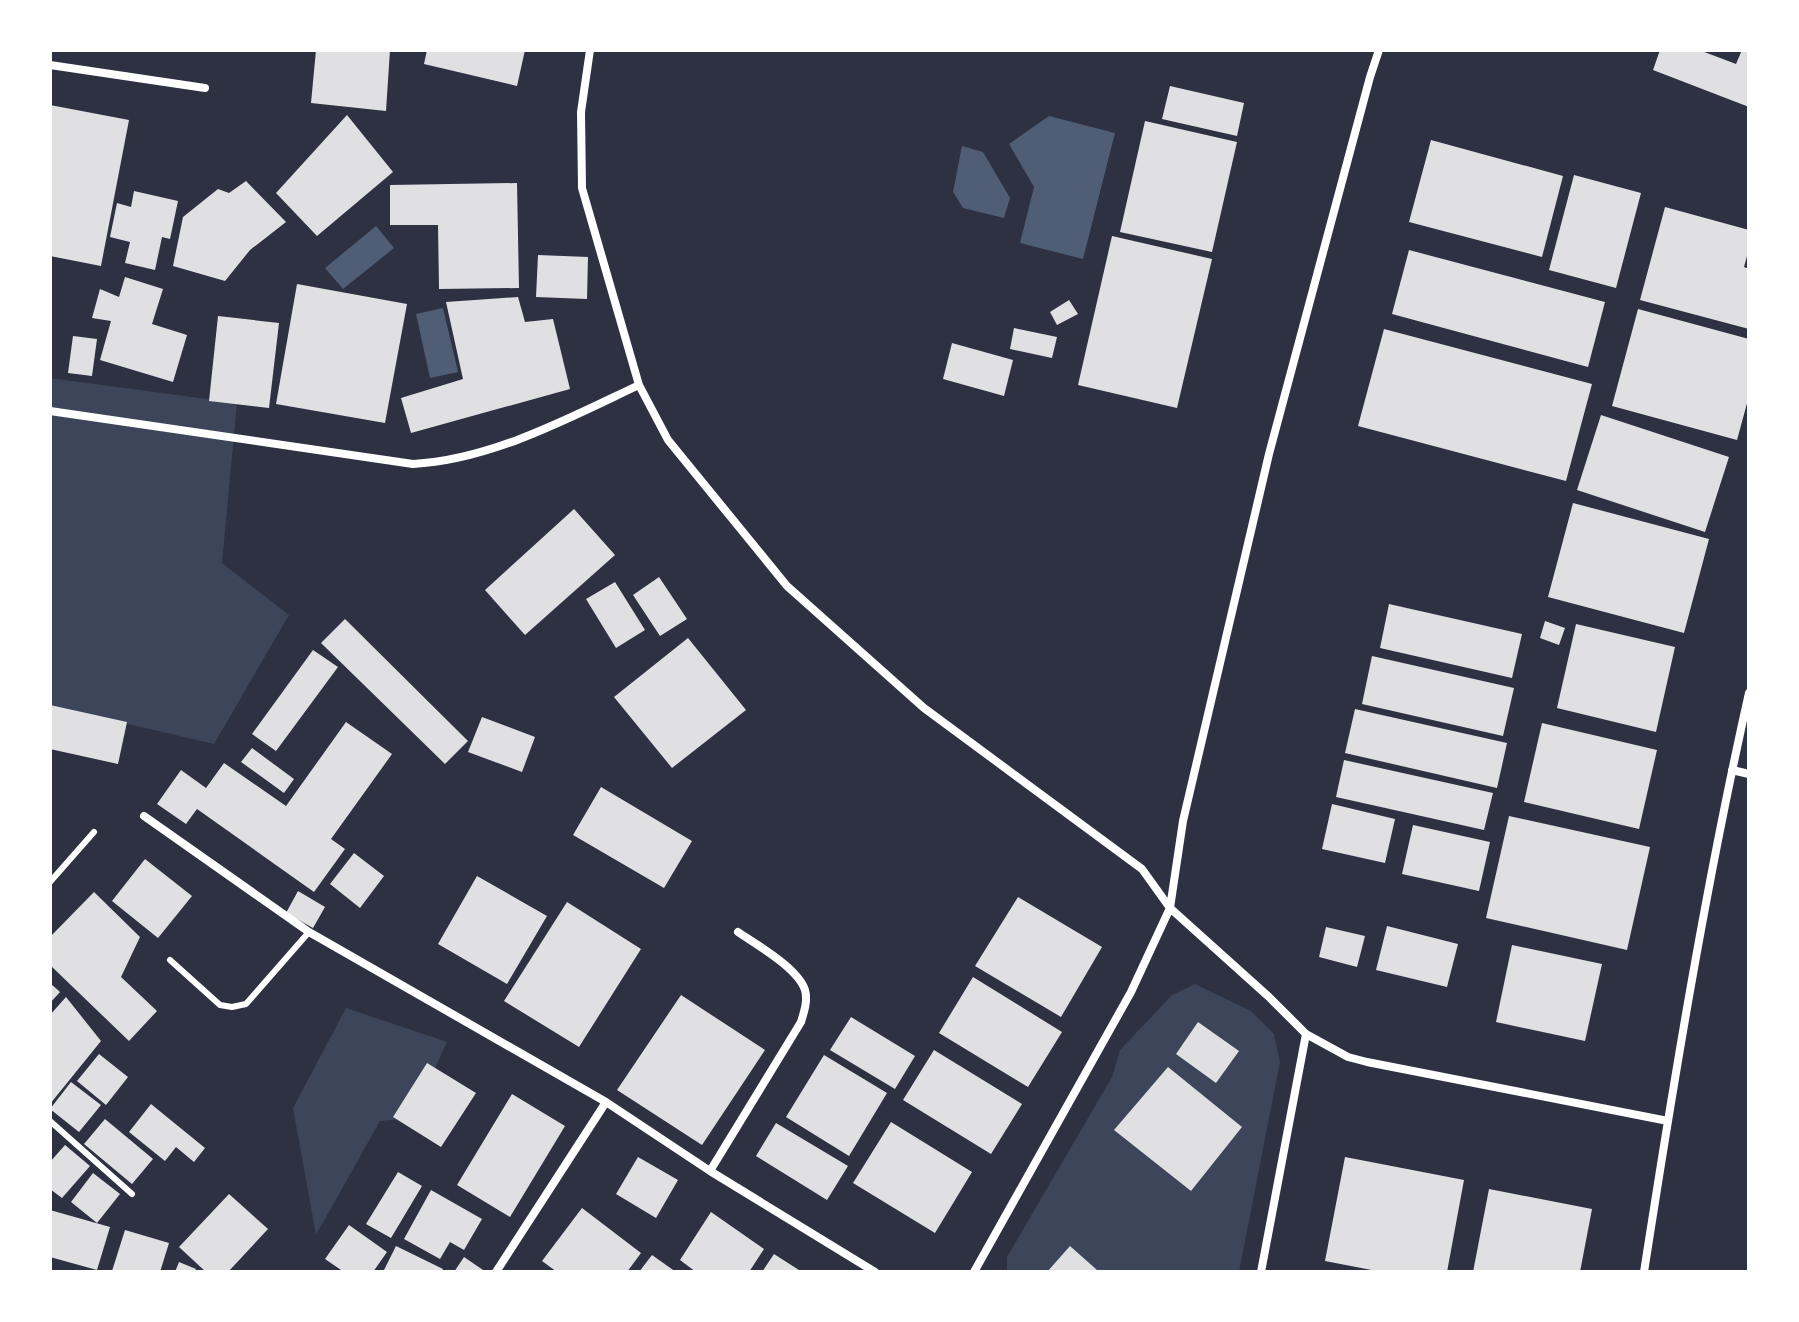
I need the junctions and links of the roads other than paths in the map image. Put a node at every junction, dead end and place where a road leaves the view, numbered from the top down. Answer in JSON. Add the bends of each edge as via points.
{"nodes":[{"id":1,"x":590,"y":50,"type":"edge"},
{"id":2,"x":1379,"y":50,"type":"edge"},
{"id":3,"x":50,"y":65,"type":"edge"},
{"id":4,"x":205,"y":88,"type":"dead end"},
{"id":5,"x":639,"y":385,"type":"junction"},
{"id":6,"x":50,"y":411,"type":"edge"},
{"id":7,"x":1749,"y":693,"type":"edge"},
{"id":8,"x":1732,"y":770,"type":"junction"},
{"id":9,"x":1749,"y":774,"type":"edge"},
{"id":10,"x":144,"y":816,"type":"dead end"},
{"id":11,"x":94,"y":832,"type":"dead end"},
{"id":12,"x":50,"y":882,"type":"edge"},
{"id":13,"x":1170,"y":908,"type":"junction"},
{"id":14,"x":309,"y":932,"type":"junction"},
{"id":15,"x":738,"y":932,"type":"dead end"},
{"id":16,"x":170,"y":960,"type":"dead end"},
{"id":17,"x":1306,"y":1034,"type":"junction"},
{"id":18,"x":606,"y":1102,"type":"junction"},
{"id":19,"x":50,"y":1121,"type":"edge"},
{"id":20,"x":1668,"y":1121,"type":"junction"},
{"id":21,"x":710,"y":1171,"type":"junction"},
{"id":22,"x":132,"y":1194,"type":"dead end"},
{"id":23,"x":496,"y":1272,"type":"edge"},
{"id":24,"x":875,"y":1272,"type":"edge"},
{"id":25,"x":974,"y":1272,"type":"edge"},
{"id":26,"x":1261,"y":1272,"type":"edge"},
{"id":27,"x":1644,"y":1272,"type":"edge"}],
"edges":[{"from":1,"to":5,"type":"street","via":[[581,112],[582,188]]},
{"from":2,"to":13,"type":"street","via":[[1269,454],[1183,821]]},
{"from":3,"to":4,"type":"street"},
{"from":5,"to":6,"type":"street","via":[[516,440],[413,464]]},
{"from":5,"to":13,"type":"street","via":[[668,440],[787,586],[924,708],[1142,869]]},
{"from":7,"to":8,"type":"street"},
{"from":8,"to":9,"type":"street"},
{"from":8,"to":20,"type":"street"},
{"from":10,"to":14,"type":"street"},
{"from":11,"to":12,"type":"lane"},
{"from":13,"to":17,"type":"street"},
{"from":13,"to":25,"type":"street","via":[[1131,992]]},
{"from":14,"to":16,"type":"lane","via":[[246,1004],[232,1007],[220,1005]]},
{"from":14,"to":18,"type":"street"},
{"from":15,"to":21,"type":"street","via":[[797,974],[806,1005],[801,1022]]},
{"from":17,"to":20,"type":"street","via":[[1367,1062]]},
{"from":17,"to":26,"type":"street"},
{"from":18,"to":21,"type":"street"},
{"from":18,"to":23,"type":"street"},
{"from":19,"to":22,"type":"lane"},
{"from":20,"to":27,"type":"street"},
{"from":21,"to":24,"type":"street"}]}
